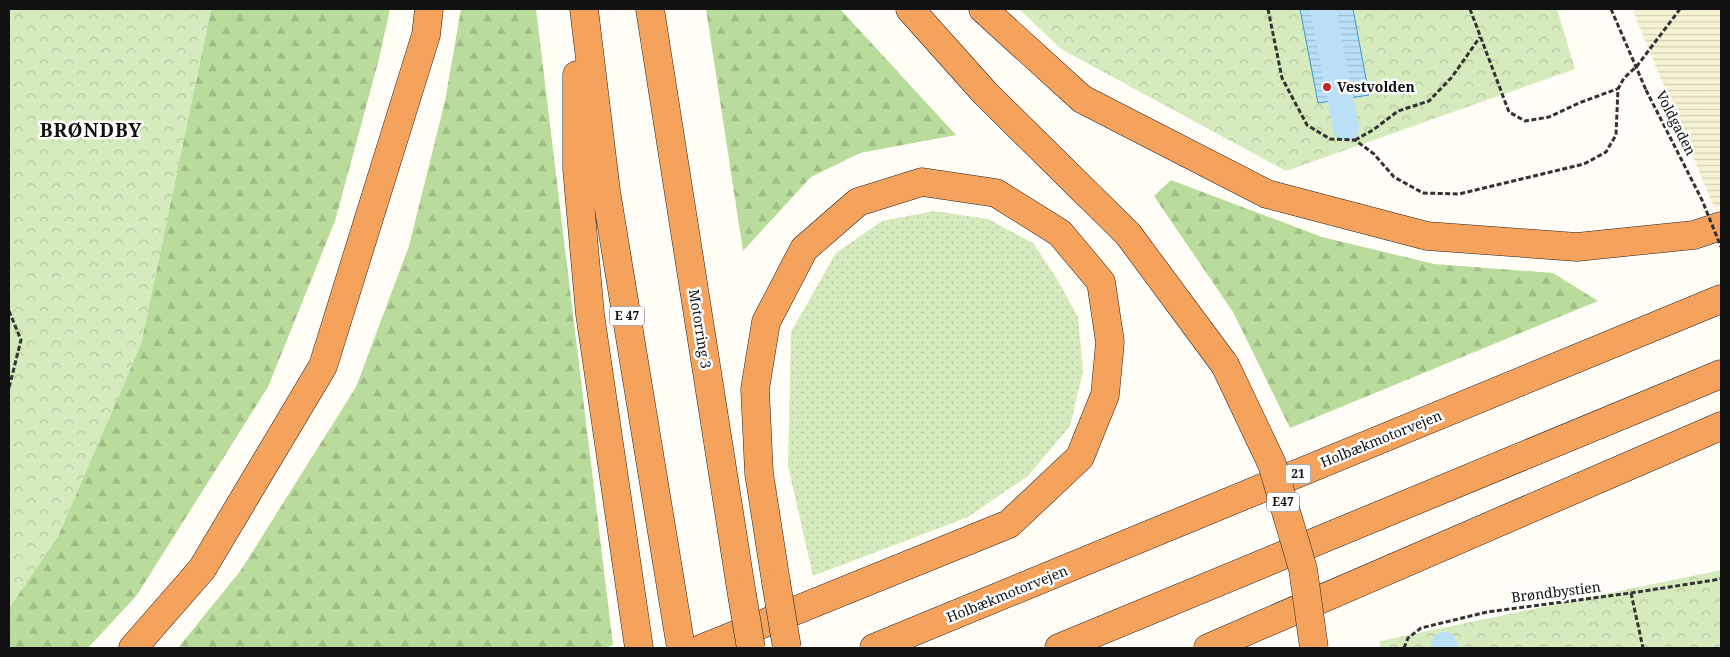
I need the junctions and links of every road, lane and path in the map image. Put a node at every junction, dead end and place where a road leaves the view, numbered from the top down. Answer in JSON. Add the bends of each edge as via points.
{"nodes":[{"id":1,"x":429,"y":9,"type":"edge"},
{"id":2,"x":578,"y":9,"type":"edge"},
{"id":3,"x":584,"y":9,"type":"edge"},
{"id":4,"x":650,"y":9,"type":"edge"},
{"id":5,"x":910,"y":9,"type":"edge"},
{"id":6,"x":983,"y":9,"type":"edge"},
{"id":7,"x":1268,"y":9,"type":"edge"},
{"id":8,"x":1470,"y":9,"type":"edge"},
{"id":9,"x":1611,"y":9,"type":"edge"},
{"id":10,"x":1680,"y":9,"type":"edge"},
{"id":11,"x":1480,"y":37,"type":"junction"},
{"id":12,"x":1637,"y":66,"type":"junction"},
{"id":13,"x":1618,"y":89,"type":"junction"},
{"id":14,"x":1355,"y":140,"type":"junction"},
{"id":15,"x":1721,"y":226,"type":"edge"},
{"id":16,"x":1721,"y":247,"type":"edge"},
{"id":17,"x":1721,"y":298,"type":"edge"},
{"id":18,"x":9,"y":311,"type":"edge"},
{"id":19,"x":1721,"y":374,"type":"edge"},
{"id":20,"x":9,"y":388,"type":"edge"},
{"id":21,"x":1721,"y":426,"type":"edge"},
{"id":22,"x":1721,"y":579,"type":"edge"},
{"id":23,"x":1631,"y":593,"type":"junction"},
{"id":24,"x":638,"y":645,"type":"edge"},
{"id":25,"x":133,"y":648,"type":"edge"},
{"id":26,"x":682,"y":648,"type":"edge"},
{"id":27,"x":703,"y":648,"type":"edge"},
{"id":28,"x":751,"y":648,"type":"edge"},
{"id":29,"x":787,"y":648,"type":"edge"},
{"id":30,"x":874,"y":648,"type":"edge"},
{"id":31,"x":1058,"y":648,"type":"edge"},
{"id":32,"x":1208,"y":648,"type":"edge"},
{"id":33,"x":1314,"y":648,"type":"edge"},
{"id":34,"x":1404,"y":648,"type":"edge"},
{"id":35,"x":1643,"y":648,"type":"edge"}],
"edges":[{"from":1,"to":25,"type":"highway","via":[[426,35],[323,366],[202,569]]},
{"from":2,"to":24,"type":"highway","via":[[576,169],[590,314]]},
{"from":3,"to":26,"type":"highway","number":"E 47","via":[[606,191]]},
{"from":4,"to":28,"type":"highway","name":"Motorring 3","bridge":true},
{"from":5,"to":33,"type":"highway","number":"E47","bridge":true,"via":[[985,93],[1128,234],[1224,366],[1272,464],[1303,569]]},
{"from":6,"to":15,"type":"highway","via":[[1082,99],[1267,194],[1427,236],[1577,247],[1694,235]]},
{"from":7,"to":14,"type":"path","via":[[1282,78],[1307,125],[1330,139]]},
{"from":8,"to":11,"type":"path"},
{"from":9,"to":12,"type":"path","name":"Voldgaden"},
{"from":10,"to":12,"type":"path"},
{"from":11,"to":13,"type":"path","via":[[1509,112],[1525,121],[1549,117]]},
{"from":11,"to":14,"type":"path","via":[[1452,77],[1429,101],[1398,111]]},
{"from":12,"to":13,"type":"path"},
{"from":12,"to":16,"type":"path","name":"Voldgaden","bridge":true,"via":[[1702,200]]},
{"from":13,"to":14,"type":"path","via":[[1616,135],[1606,152],[1584,164],[1459,194],[1423,193],[1394,177],[1374,154]]},
{"from":17,"to":30,"type":"highway","name":"Holbækmotorvejen","number":"21"},
{"from":18,"to":20,"type":"path","via":[[20,340]]},
{"from":19,"to":31,"type":"highway"},
{"from":21,"to":32,"type":"highway"},
{"from":22,"to":23,"type":"path","name":"Brøndbystien"},
{"from":23,"to":34,"type":"path","name":"Brøndbystien","via":[[1487,612],[1421,628],[1408,638]]},
{"from":23,"to":35,"type":"path"},
{"from":27,"to":29,"type":"highway","bridge":true,"via":[[1009,524],[1080,457],[1105,395],[1110,342],[1101,282],[1060,233],[996,193],[922,182],[858,202],[804,249],[766,322],[755,389],[759,473],[776,582]]}]}
